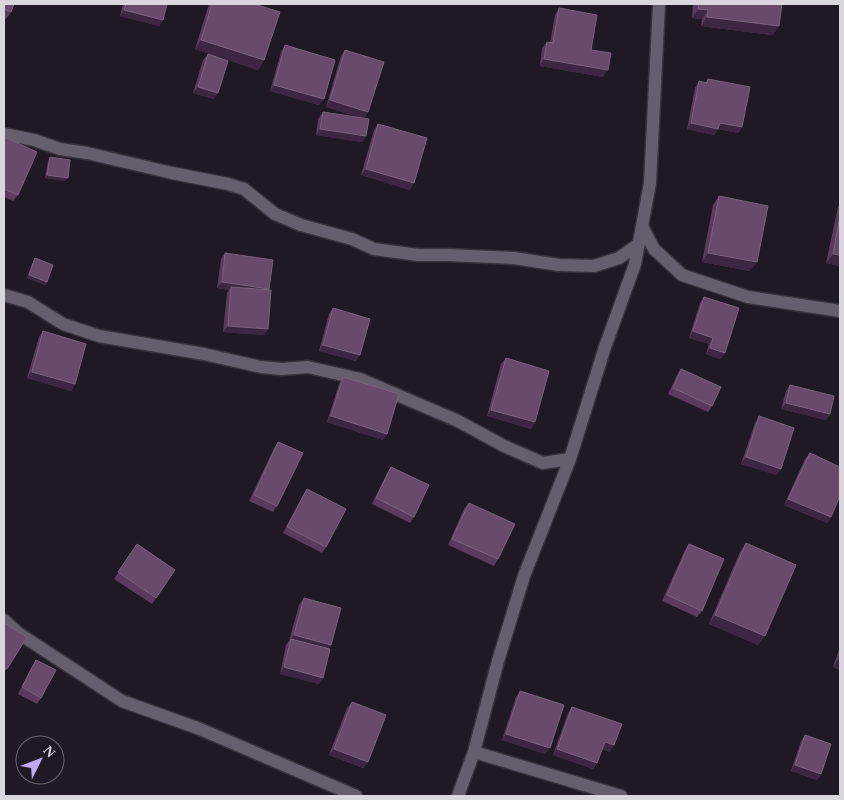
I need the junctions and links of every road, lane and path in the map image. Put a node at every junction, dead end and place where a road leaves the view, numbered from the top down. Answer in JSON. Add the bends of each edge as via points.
{"nodes":[{"id":1,"x":659,"y":4,"type":"edge"},
{"id":2,"x":4,"y":134,"type":"edge"},
{"id":3,"x":642,"y":226,"type":"junction"},
{"id":4,"x":639,"y":244,"type":"junction"},
{"id":5,"x":4,"y":295,"type":"edge"},
{"id":6,"x":840,"y":310,"type":"edge"},
{"id":7,"x":570,"y":459,"type":"junction"},
{"id":8,"x":4,"y":620,"type":"edge"},
{"id":9,"x":474,"y":752,"type":"junction"},
{"id":10,"x":356,"y":796,"type":"edge"},
{"id":11,"x":458,"y":796,"type":"edge"},
{"id":12,"x":621,"y":796,"type":"edge"}],
"edges":[{"from":1,"to":3,"type":"street","via":[[650,183]]},
{"from":2,"to":4,"type":"street","via":[[228,184],[244,189],[275,214],[374,249],[418,255],[514,258],[594,266],[619,258]]},
{"from":3,"to":4,"type":"street"},
{"from":3,"to":6,"type":"street","via":[[654,249],[682,275],[748,297]]},
{"from":4,"to":7,"type":"street"},
{"from":5,"to":7,"type":"street","via":[[28,302],[62,324],[99,336],[261,367],[308,368],[360,379],[458,421],[543,463]]},
{"from":7,"to":9,"type":"street","via":[[524,576]]},
{"from":8,"to":10,"type":"street","via":[[18,633],[122,701],[200,729]]},
{"from":9,"to":11,"type":"street"},
{"from":9,"to":12,"type":"street"}]}
